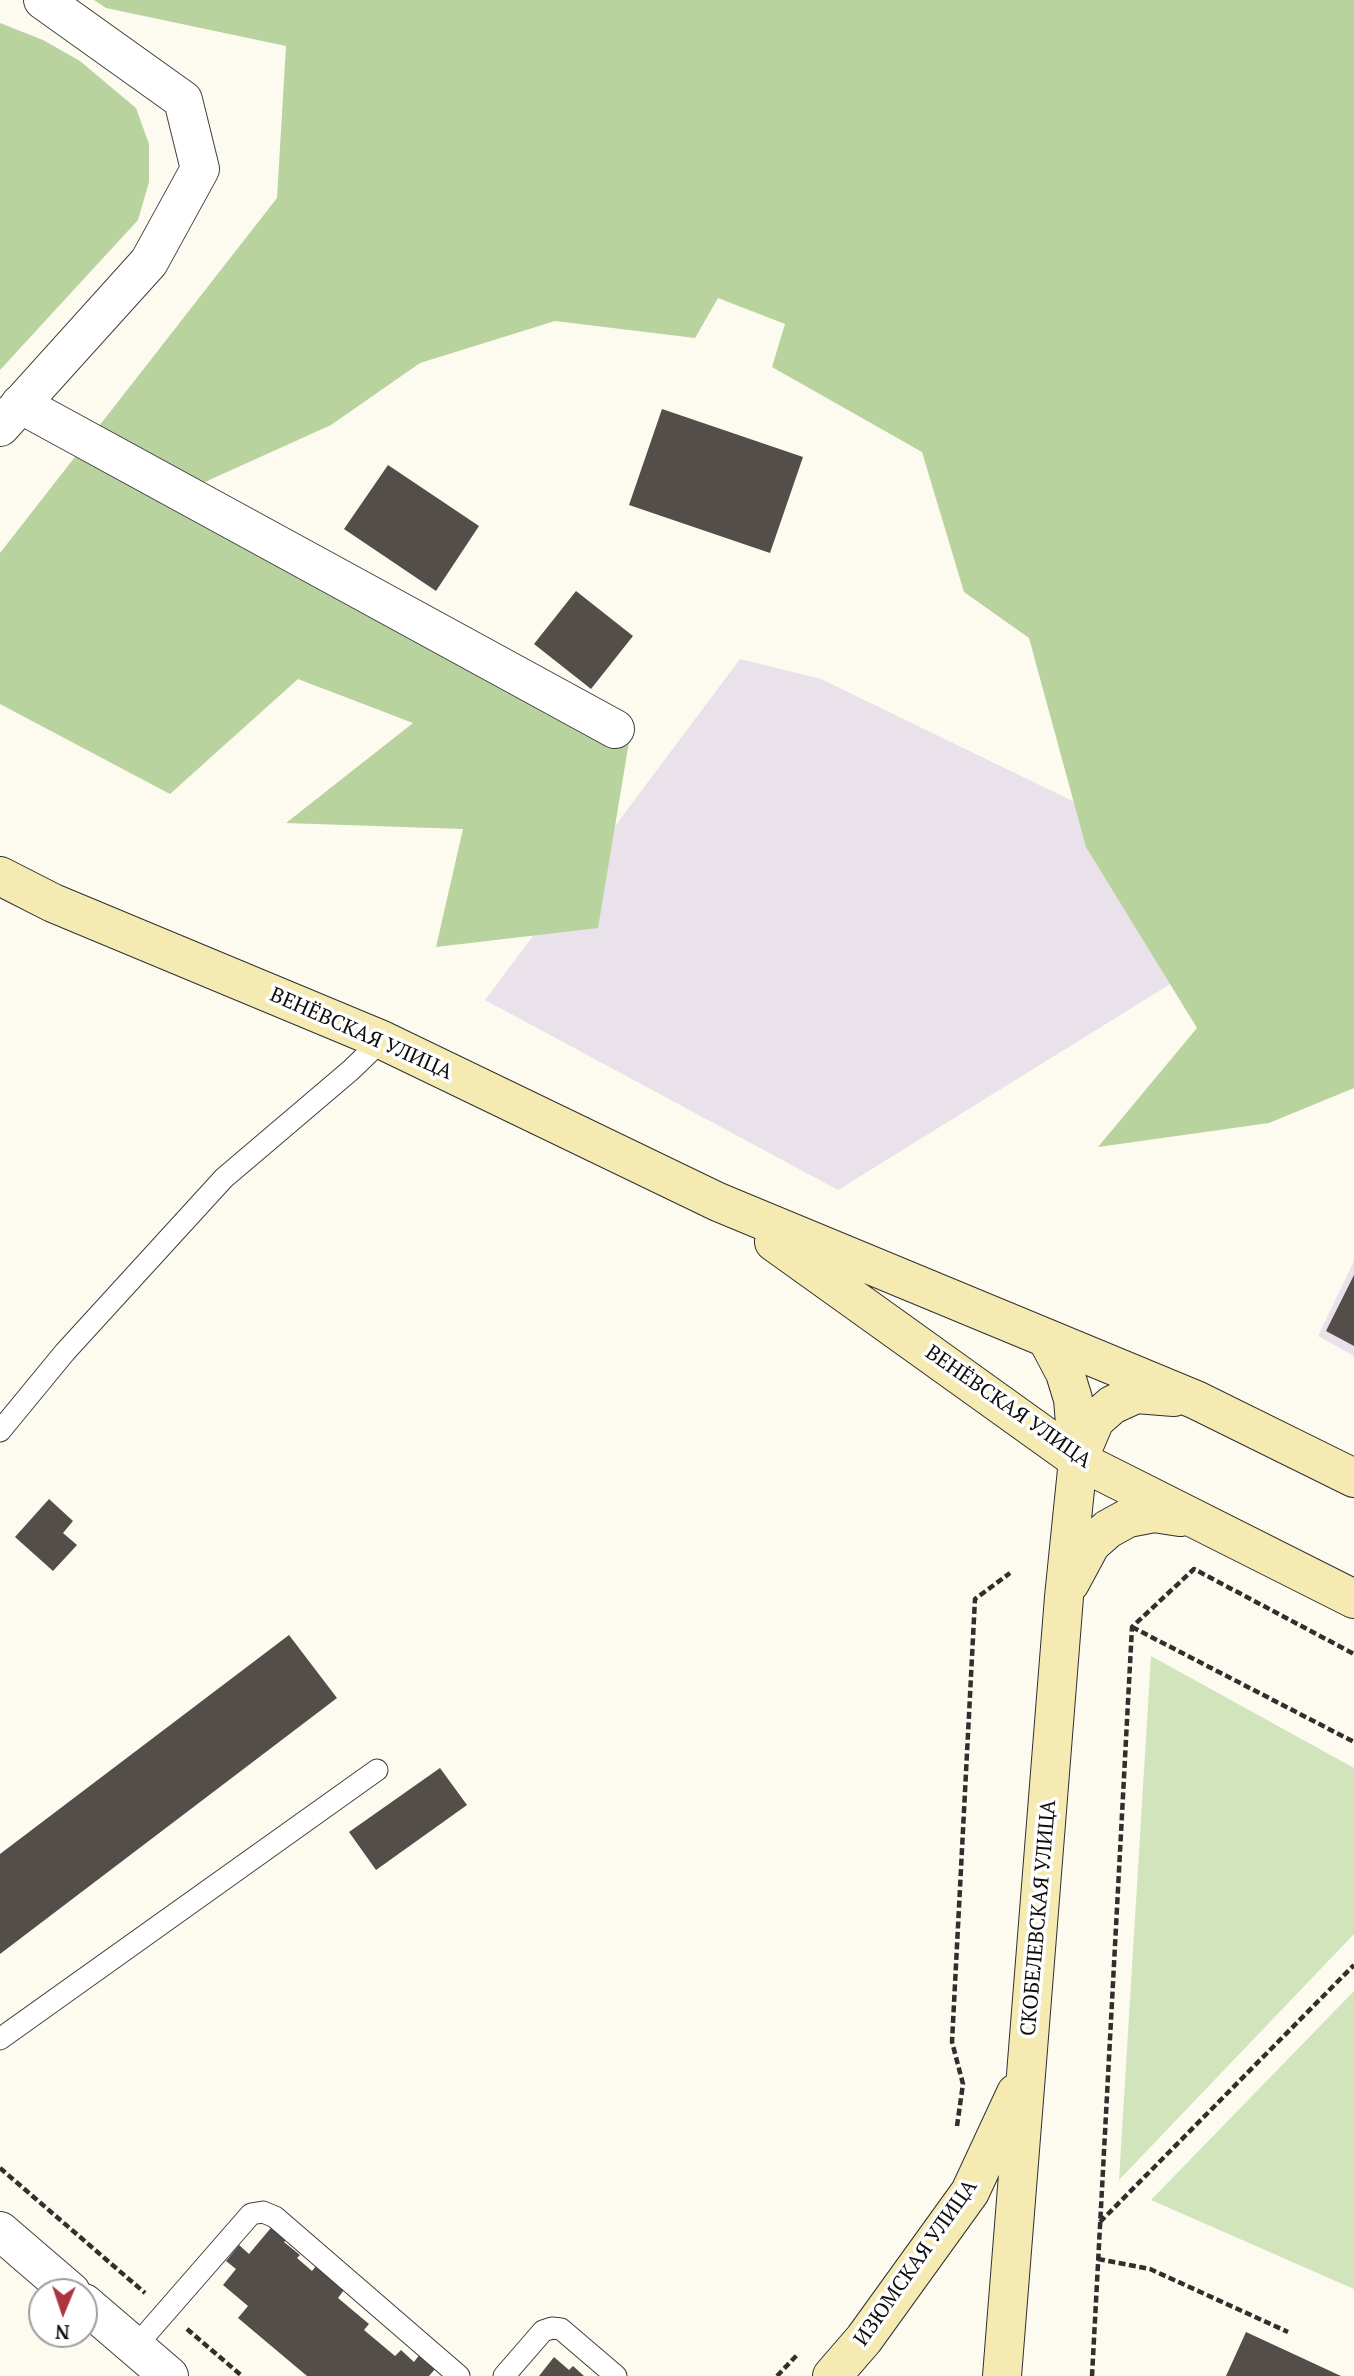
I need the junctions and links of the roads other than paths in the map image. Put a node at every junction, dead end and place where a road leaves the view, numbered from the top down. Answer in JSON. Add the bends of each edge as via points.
{"nodes":[{"id":1,"x":43,"y":0,"type":"edge"},
{"id":2,"x":10,"y":415,"type":"edge"},
{"id":3,"x":615,"y":729,"type":"dead end"},
{"id":4,"x":0,"y":876,"type":"edge"},
{"id":5,"x":382,"y":1040,"type":"junction"},
{"id":6,"x":718,"y":1202,"type":"junction"},
{"id":7,"x":1047,"y":1339,"type":"junction"},
{"id":8,"x":1196,"y":1400,"type":"junction"},
{"id":9,"x":0,"y":1431,"type":"edge"},
{"id":10,"x":1078,"y":1460,"type":"junction"},
{"id":11,"x":1354,"y":1478,"type":"edge"},
{"id":12,"x":1189,"y":1518,"type":"junction"},
{"id":13,"x":1064,"y":1597,"type":"junction"},
{"id":14,"x":1354,"y":1600,"type":"edge"},
{"id":15,"x":377,"y":1770,"type":"dead end"},
{"id":16,"x":0,"y":2039,"type":"edge"},
{"id":17,"x":1027,"y":2069,"type":"junction"},
{"id":18,"x":0,"y":2231,"type":"edge"},
{"id":19,"x":55,"y":2278,"type":"edge"},
{"id":20,"x":98,"y":2315,"type":"edge"},
{"id":21,"x":135,"y":2347,"type":"junction"},
{"id":22,"x":169,"y":2376,"type":"edge"},
{"id":23,"x":459,"y":2376,"type":"edge"},
{"id":24,"x":504,"y":2376,"type":"edge"},
{"id":25,"x":616,"y":2376,"type":"edge"},
{"id":26,"x":832,"y":2376,"type":"edge"},
{"id":27,"x":1002,"y":2376,"type":"edge"}],
"edges":[{"from":1,"to":2,"type":"street","via":[[183,100],[200,169],[149,262]]},
{"from":2,"to":3,"type":"street"},
{"from":4,"to":5,"type":"street","name":"ВЕНЁВСКАЯ УЛИЦА","via":[[53,903]]},
{"from":5,"to":6,"type":"street","name":"ВЕНЁВСКАЯ УЛИЦА"},
{"from":5,"to":9,"type":"lane","via":[[224,1178],[65,1352]]},
{"from":6,"to":7,"type":"street","name":"ВЕНЁВСКАЯ УЛИЦА"},
{"from":6,"to":10,"type":"street","name":"ВЕНЁВСКАЯ УЛИЦА"},
{"from":7,"to":8,"type":"street","name":"ВЕНЁВСКАЯ УЛИЦА"},
{"from":7,"to":10,"type":"street","via":[[1073,1399]]},
{"from":8,"to":10,"type":"street","via":[[1136,1394],[1112,1405],[1095,1420]]},
{"from":8,"to":11,"type":"street","name":"ВЕНЁВСКАЯ УЛИЦА"},
{"from":10,"to":12,"type":"street","name":"ВЕНЁВСКАЯ УЛИЦА"},
{"from":10,"to":13,"type":"street","name":"СКОБЕЛЕВСКАЯ УЛИЦА"},
{"from":12,"to":13,"type":"street","via":[[1154,1513],[1128,1518],[1108,1529],[1085,1554]]},
{"from":12,"to":14,"type":"street","name":"ВЕНЁВСКАЯ УЛИЦА"},
{"from":13,"to":17,"type":"street","name":"СКОБЕЛЕВСКАЯ УЛИЦА"},
{"from":15,"to":16,"type":"lane"},
{"from":17,"to":26,"type":"street","name":"ИЗЮМСКАЯ УЛИЦА","via":[[971,2192]]},
{"from":17,"to":27,"type":"street","name":"СКОБЕЛЕВСКАЯ УЛИЦА"},
{"from":18,"to":19,"type":"street"},
{"from":20,"to":21,"type":"street"},
{"from":21,"to":22,"type":"street"},
{"from":21,"to":23,"type":"lane","via":[[251,2214],[262,2212],[275,2217]]},
{"from":24,"to":25,"type":"lane","via":[[542,2331],[552,2328],[561,2329]]}]}
